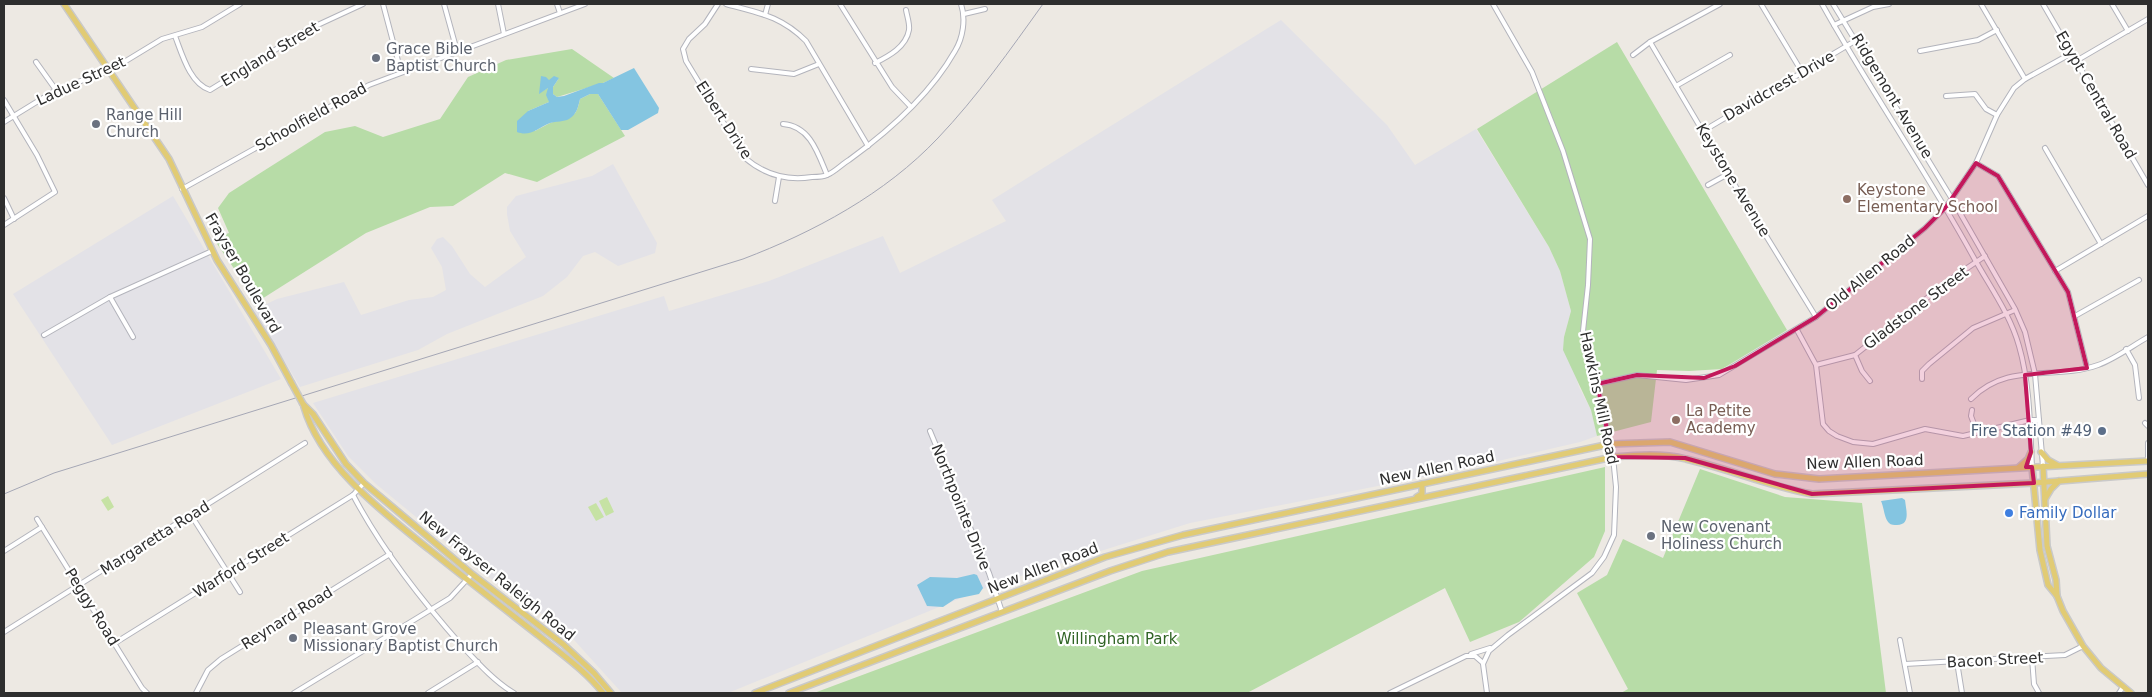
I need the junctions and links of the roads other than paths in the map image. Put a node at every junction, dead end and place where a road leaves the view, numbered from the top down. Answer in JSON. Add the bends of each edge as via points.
{"nodes":[{"id":1,"x":64,"y":4,"type":"edge"},
{"id":2,"x":240,"y":4,"type":"edge"},
{"id":3,"x":363,"y":4,"type":"edge"},
{"id":4,"x":383,"y":4,"type":"edge"},
{"id":5,"x":444,"y":4,"type":"edge"},
{"id":6,"x":498,"y":4,"type":"edge"},
{"id":7,"x":557,"y":4,"type":"edge"},
{"id":8,"x":586,"y":4,"type":"edge"},
{"id":9,"x":718,"y":4,"type":"edge"},
{"id":10,"x":726,"y":4,"type":"edge"},
{"id":11,"x":768,"y":4,"type":"edge"},
{"id":12,"x":840,"y":4,"type":"edge"},
{"id":13,"x":961,"y":4,"type":"edge"},
{"id":14,"x":1493,"y":4,"type":"edge"},
{"id":15,"x":1720,"y":4,"type":"edge"},
{"id":16,"x":1761,"y":4,"type":"edge"},
{"id":17,"x":1822,"y":4,"type":"edge"},
{"id":18,"x":1833,"y":4,"type":"edge"},
{"id":19,"x":1889,"y":4,"type":"edge"},
{"id":20,"x":1981,"y":4,"type":"edge"},
{"id":21,"x":2043,"y":4,"type":"edge"},
{"id":22,"x":2112,"y":4,"type":"edge"},
{"id":23,"x":985,"y":9,"type":"dead end"},
{"id":24,"x":906,"y":10,"type":"dead end"},
{"id":25,"x":560,"y":13,"type":"junction"},
{"id":26,"x":765,"y":14,"type":"junction"},
{"id":27,"x":964,"y":14,"type":"junction"},
{"id":28,"x":2148,"y":19,"type":"edge"},
{"id":29,"x":1843,"y":21,"type":"junction"},
{"id":30,"x":1834,"y":25,"type":"junction"},
{"id":31,"x":1996,"y":30,"type":"junction"},
{"id":32,"x":2128,"y":31,"type":"junction"},
{"id":33,"x":504,"y":34,"type":"junction"},
{"id":34,"x":175,"y":36,"type":"junction"},
{"id":35,"x":1855,"y":41,"type":"junction"},
{"id":36,"x":1650,"y":42,"type":"junction"},
{"id":37,"x":1847,"y":46,"type":"junction"},
{"id":38,"x":1920,"y":51,"type":"dead end"},
{"id":39,"x":457,"y":52,"type":"junction"},
{"id":40,"x":2072,"y":53,"type":"junction"},
{"id":41,"x":1633,"y":55,"type":"dead end"},
{"id":42,"x":1730,"y":55,"type":"dead end"},
{"id":43,"x":2076,"y":61,"type":"junction"},
{"id":44,"x":36,"y":62,"type":"dead end"},
{"id":45,"x":875,"y":62,"type":"junction"},
{"id":46,"x":819,"y":64,"type":"junction"},
{"id":47,"x":752,"y":69,"type":"dead end"},
{"id":48,"x":111,"y":70,"type":"junction"},
{"id":49,"x":401,"y":72,"type":"junction"},
{"id":50,"x":1802,"y":72,"type":"junction"},
{"id":51,"x":2026,"y":79,"type":"junction"},
{"id":52,"x":1676,"y":86,"type":"junction"},
{"id":53,"x":56,"y":90,"type":"junction"},
{"id":54,"x":1946,"y":96,"type":"dead end"},
{"id":55,"x":4,"y":100,"type":"edge"},
{"id":56,"x":911,"y":107,"type":"junction"},
{"id":57,"x":1997,"y":115,"type":"junction"},
{"id":58,"x":14,"y":116,"type":"junction"},
{"id":59,"x":4,"y":122,"type":"edge"},
{"id":60,"x":783,"y":124,"type":"dead end"},
{"id":61,"x":1702,"y":131,"type":"junction"},
{"id":62,"x":868,"y":146,"type":"junction"},
{"id":63,"x":2045,"y":148,"type":"dead end"},
{"id":64,"x":1976,"y":163,"type":"junction"},
{"id":65,"x":1728,"y":174,"type":"junction"},
{"id":66,"x":827,"y":175,"type":"junction"},
{"id":67,"x":779,"y":176,"type":"junction"},
{"id":68,"x":1708,"y":185,"type":"dead end"},
{"id":69,"x":2148,"y":185,"type":"edge"},
{"id":70,"x":182,"y":189,"type":"junction"},
{"id":71,"x":4,"y":198,"type":"edge"},
{"id":72,"x":1952,"y":198,"type":"junction"},
{"id":73,"x":775,"y":200,"type":"dead end"},
{"id":74,"x":1946,"y":208,"type":"junction"},
{"id":75,"x":2148,"y":216,"type":"edge"},
{"id":76,"x":14,"y":219,"type":"junction"},
{"id":77,"x":4,"y":225,"type":"edge"},
{"id":78,"x":2101,"y":244,"type":"junction"},
{"id":79,"x":212,"y":251,"type":"junction"},
{"id":80,"x":1985,"y":256,"type":"junction"},
{"id":81,"x":1977,"y":262,"type":"junction"},
{"id":82,"x":2055,"y":270,"type":"junction"},
{"id":83,"x":2139,"y":280,"type":"dead end"},
{"id":84,"x":110,"y":297,"type":"junction"},
{"id":85,"x":2015,"y":310,"type":"junction"},
{"id":86,"x":2007,"y":314,"type":"junction"},
{"id":87,"x":2074,"y":316,"type":"junction"},
{"id":88,"x":1816,"y":317,"type":"junction"},
{"id":89,"x":1797,"y":330,"type":"junction"},
{"id":90,"x":44,"y":335,"type":"dead end"},
{"id":91,"x":133,"y":337,"type":"dead end"},
{"id":92,"x":2148,"y":337,"type":"edge"},
{"id":93,"x":2126,"y":350,"type":"junction"},
{"id":94,"x":1855,"y":355,"type":"junction"},
{"id":95,"x":1816,"y":365,"type":"junction"},
{"id":96,"x":2087,"y":368,"type":"junction"},
{"id":97,"x":2035,"y":374,"type":"junction"},
{"id":98,"x":2025,"y":375,"type":"junction"},
{"id":99,"x":1922,"y":379,"type":"dead end"},
{"id":100,"x":1870,"y":381,"type":"dead end"},
{"id":101,"x":1597,"y":384,"type":"junction"},
{"id":102,"x":2139,"y":398,"type":"dead end"},
{"id":103,"x":1971,"y":399,"type":"dead end"},
{"id":104,"x":303,"y":404,"type":"junction"},
{"id":105,"x":1972,"y":410,"type":"dead end"},
{"id":106,"x":2030,"y":420,"type":"junction"},
{"id":107,"x":2039,"y":420,"type":"junction"},
{"id":108,"x":930,"y":431,"type":"dead end"},
{"id":109,"x":1977,"y":432,"type":"junction"},
{"id":110,"x":2148,"y":442,"type":"edge"},
{"id":111,"x":306,"y":444,"type":"dead end"},
{"id":112,"x":1610,"y":444,"type":"junction"},
{"id":113,"x":2031,"y":452,"type":"junction"},
{"id":114,"x":2041,"y":452,"type":"junction"},
{"id":115,"x":1613,"y":457,"type":"junction"},
{"id":116,"x":2148,"y":461,"type":"edge"},
{"id":117,"x":2057,"y":465,"type":"junction"},
{"id":118,"x":2043,"y":466,"type":"junction"},
{"id":119,"x":2032,"y":467,"type":"junction"},
{"id":120,"x":2017,"y":468,"type":"junction"},
{"id":121,"x":2148,"y":474,"type":"edge"},
{"id":122,"x":2059,"y":481,"type":"junction"},
{"id":123,"x":2044,"y":482,"type":"junction"},
{"id":124,"x":364,"y":483,"type":"junction"},
{"id":125,"x":2034,"y":483,"type":"junction"},
{"id":126,"x":1422,"y":484,"type":"junction"},
{"id":127,"x":2019,"y":484,"type":"junction"},
{"id":128,"x":358,"y":489,"type":"junction"},
{"id":129,"x":353,"y":495,"type":"junction"},
{"id":130,"x":2035,"y":495,"type":"junction"},
{"id":131,"x":2044,"y":501,"type":"junction"},
{"id":132,"x":1405,"y":502,"type":"junction"},
{"id":133,"x":191,"y":515,"type":"junction"},
{"id":134,"x":37,"y":519,"type":"dead end"},
{"id":135,"x":42,"y":527,"type":"junction"},
{"id":136,"x":2039,"y":538,"type":"junction"},
{"id":137,"x":2047,"y":538,"type":"junction"},
{"id":138,"x":4,"y":551,"type":"edge"},
{"id":139,"x":390,"y":554,"type":"junction"},
{"id":140,"x":228,"y":573,"type":"junction"},
{"id":141,"x":472,"y":574,"type":"junction"},
{"id":142,"x":468,"y":580,"type":"junction"},
{"id":143,"x":79,"y":586,"type":"junction"},
{"id":144,"x":240,"y":592,"type":"dead end"},
{"id":145,"x":2057,"y":596,"type":"junction"},
{"id":146,"x":998,"y":598,"type":"junction"},
{"id":147,"x":430,"y":611,"type":"junction"},
{"id":148,"x":1002,"y":612,"type":"junction"},
{"id":149,"x":4,"y":632,"type":"edge"},
{"id":150,"x":1900,"y":640,"type":"dead end"},
{"id":151,"x":115,"y":643,"type":"junction"},
{"id":152,"x":2083,"y":646,"type":"junction"},
{"id":153,"x":1492,"y":648,"type":"junction"},
{"id":154,"x":1471,"y":654,"type":"junction"},
{"id":155,"x":2032,"y":658,"type":"junction"},
{"id":156,"x":478,"y":662,"type":"junction"},
{"id":157,"x":1957,"y":662,"type":"junction"},
{"id":158,"x":1483,"y":664,"type":"junction"},
{"id":159,"x":1905,"y":664,"type":"junction"},
{"id":160,"x":2123,"y":687,"type":"junction"},
{"id":161,"x":147,"y":693,"type":"edge"},
{"id":162,"x":196,"y":693,"type":"edge"},
{"id":163,"x":294,"y":693,"type":"edge"},
{"id":164,"x":428,"y":693,"type":"edge"},
{"id":165,"x":514,"y":693,"type":"edge"},
{"id":166,"x":603,"y":693,"type":"edge"},
{"id":167,"x":611,"y":693,"type":"edge"},
{"id":168,"x":755,"y":693,"type":"edge"},
{"id":169,"x":789,"y":693,"type":"edge"},
{"id":170,"x":1390,"y":693,"type":"edge"},
{"id":171,"x":1487,"y":693,"type":"edge"},
{"id":172,"x":1910,"y":693,"type":"edge"},
{"id":173,"x":1962,"y":693,"type":"edge"},
{"id":174,"x":2039,"y":693,"type":"edge"},
{"id":175,"x":2119,"y":693,"type":"edge"},
{"id":176,"x":2131,"y":693,"type":"edge"}],
"edges":[{"from":1,"to":48,"type":"main road","name":"Frayser Boulevard"},
{"from":2,"to":34,"type":"street","name":"Ladue Street","via":[[202,26]]},
{"from":3,"to":34,"type":"street","name":"England Street","via":[[309,29],[210,90],[198,84]]},
{"from":4,"to":49,"type":"street"},
{"from":5,"to":39,"type":"street"},
{"from":6,"to":33,"type":"street"},
{"from":7,"to":25,"type":"street"},
{"from":8,"to":25,"type":"street","name":"Schoolfield Road"},
{"from":9,"to":67,"type":"street","name":"Elbert Drive","via":[[683,49],[686,61],[746,158],[758,170]]},
{"from":10,"to":26,"type":"street"},
{"from":11,"to":26,"type":"street"},
{"from":12,"to":45,"type":"street"},
{"from":13,"to":27,"type":"street"},
{"from":14,"to":101,"type":"street","name":"Hawkins Mill Road","via":[[1532,72],[1563,151],[1590,239],[1582,331]]},
{"from":15,"to":36,"type":"street"},
{"from":16,"to":50,"type":"street"},
{"from":17,"to":30,"type":"street","name":"Ridgemont Avenue"},
{"from":18,"to":29,"type":"street","name":"Ridgemont Avenue"},
{"from":19,"to":29,"type":"street","via":[[1873,7]]},
{"from":20,"to":31,"type":"street"},
{"from":21,"to":40,"type":"street","name":"Egypt Central Road"},
{"from":22,"to":32,"type":"street"},
{"from":23,"to":27,"type":"street"},
{"from":24,"to":45,"type":"street","via":[[909,30],[904,43],[889,56]]},
{"from":25,"to":33,"type":"street","name":"Schoolfield Road"},
{"from":26,"to":46,"type":"street","via":[[783,21],[796,31]]},
{"from":27,"to":56,"type":"street","via":[[962,35],[956,50]]},
{"from":28,"to":32,"type":"street"},
{"from":29,"to":30,"type":"street"},
{"from":29,"to":35,"type":"street","name":"Ridgemont Avenue"},
{"from":30,"to":37,"type":"street","name":"Ridgemont Avenue"},
{"from":31,"to":38,"type":"street","via":[[1978,40]]},
{"from":31,"to":51,"type":"street"},
{"from":32,"to":43,"type":"street"},
{"from":33,"to":39,"type":"street","name":"Schoolfield Road"},
{"from":34,"to":48,"type":"street","name":"Ladue Street","via":[[162,39]]},
{"from":35,"to":37,"type":"street","name":"Davidcrest Drive"},
{"from":35,"to":72,"type":"street","name":"Ridgemont Avenue"},
{"from":36,"to":41,"type":"street"},
{"from":36,"to":52,"type":"street","name":"Keystone Avenue"},
{"from":37,"to":50,"type":"street","name":"Davidcrest Drive"},
{"from":37,"to":74,"type":"street","name":"Ridgemont Avenue"},
{"from":39,"to":49,"type":"street","name":"Schoolfield Road"},
{"from":40,"to":43,"type":"street","name":"Egypt Central Road"},
{"from":40,"to":51,"type":"street","name":"Old Allen Road"},
{"from":42,"to":52,"type":"street"},
{"from":43,"to":69,"type":"street","name":"Egypt Central Road"},
{"from":44,"to":53,"type":"street"},
{"from":45,"to":56,"type":"street"},
{"from":46,"to":47,"type":"street","via":[[794,74]]},
{"from":46,"to":62,"type":"street"},
{"from":48,"to":53,"type":"street","name":"Ladue Street"},
{"from":48,"to":70,"type":"main road","name":"Frayser Boulevard","via":[[169,159]]},
{"from":49,"to":70,"type":"street","name":"Schoolfield Road","via":[[369,85]]},
{"from":50,"to":61,"type":"street","name":"Davidcrest Drive"},
{"from":51,"to":57,"type":"street","name":"Old Allen Road","via":[[2014,88]]},
{"from":52,"to":61,"type":"street","name":"Keystone Avenue"},
{"from":53,"to":58,"type":"street","name":"Ladue Street"},
{"from":54,"to":57,"type":"street","via":[[1976,94],[1986,109]]},
{"from":55,"to":58,"type":"street"},
{"from":56,"to":62,"type":"street"},
{"from":57,"to":64,"type":"street","name":"Old Allen Road"},
{"from":58,"to":59,"type":"street","name":"Ladue Street"},
{"from":58,"to":76,"type":"street","via":[[55,192]]},
{"from":60,"to":66,"type":"street","via":[[792,125],[807,134]]},
{"from":61,"to":65,"type":"street","name":"Keystone Avenue"},
{"from":62,"to":66,"type":"street"},
{"from":63,"to":78,"type":"street"},
{"from":64,"to":72,"type":"street","name":"Old Allen Road"},
{"from":64,"to":82,"type":"street","via":[[1998,176]]},
{"from":65,"to":68,"type":"street"},
{"from":65,"to":88,"type":"street","name":"Keystone Avenue"},
{"from":66,"to":67,"type":"street","name":"Elbert Drive","via":[[800,179]]},
{"from":67,"to":73,"type":"street"},
{"from":70,"to":79,"type":"main road","name":"Frayser Boulevard"},
{"from":71,"to":76,"type":"street"},
{"from":72,"to":74,"type":"street","name":"Old Allen Road"},
{"from":72,"to":80,"type":"street","name":"Ridgemont Avenue"},
{"from":74,"to":81,"type":"street","name":"Ridgemont Avenue"},
{"from":74,"to":88,"type":"street","name":"Old Allen Road"},
{"from":75,"to":78,"type":"street"},
{"from":76,"to":77,"type":"street"},
{"from":78,"to":82,"type":"street"},
{"from":79,"to":84,"type":"street"},
{"from":79,"to":104,"type":"main road","name":"Frayser Boulevard","bridge":true,"via":[[271,345]]},
{"from":80,"to":81,"type":"street","name":"Gladstone Street"},
{"from":80,"to":85,"type":"street","name":"Ridgemont Avenue"},
{"from":81,"to":86,"type":"street","name":"Ridgemont Avenue"},
{"from":81,"to":94,"type":"street","name":"Gladstone Street"},
{"from":82,"to":87,"type":"street","via":[[2068,292]]},
{"from":83,"to":87,"type":"street"},
{"from":84,"to":90,"type":"street"},
{"from":84,"to":91,"type":"street"},
{"from":85,"to":86,"type":"street"},
{"from":85,"to":97,"type":"street","name":"Ridgemont Avenue","via":[[2025,332]]},
{"from":86,"to":98,"type":"street","name":"Ridgemont Avenue","via":[[2020,346]]},
{"from":86,"to":99,"type":"street","via":[[1973,328],[1928,364],[1922,371]]},
{"from":87,"to":96,"type":"street"},
{"from":88,"to":89,"type":"street","name":"Old Allen Road"},
{"from":89,"to":95,"type":"street"},
{"from":89,"to":101,"type":"street","name":"Old Allen Road","via":[[1719,375],[1686,380],[1637,375]]},
{"from":92,"to":93,"type":"street"},
{"from":93,"to":96,"type":"street","via":[[2100,365]]},
{"from":93,"to":102,"type":"street","via":[[2135,365]]},
{"from":94,"to":95,"type":"street","name":"Gladstone Street"},
{"from":94,"to":100,"type":"street"},
{"from":95,"to":109,"type":"street","via":[[1823,424],[1829,431],[1853,442],[1873,444],[1924,429],[1963,436]]},
{"from":96,"to":97,"type":"street"},
{"from":97,"to":98,"type":"street"},
{"from":97,"to":107,"type":"street","name":"Ridgemont Avenue"},
{"from":98,"to":103,"type":"street","via":[[1999,379]]},
{"from":98,"to":106,"type":"street","name":"Ridgemont Avenue"},
{"from":101,"to":112,"type":"street","name":"Hawkins Mill Road"},
{"from":104,"to":124,"type":"main road","name":"New Frayser Raleigh Road","via":[[346,464]]},
{"from":104,"to":128,"type":"main road","name":"New Frayser Raleigh Road","via":[[317,436]]},
{"from":105,"to":109,"type":"street"},
{"from":106,"to":107,"type":"street"},
{"from":106,"to":109,"type":"street"},
{"from":106,"to":113,"type":"street","name":"Ridgemont Avenue"},
{"from":107,"to":114,"type":"street","name":"Ridgemont Avenue"},
{"from":108,"to":146,"type":"street","name":"Northpointe Drive"},
{"from":110,"to":116,"type":"street"},
{"from":111,"to":133,"type":"street","name":"Margaretta Road"},
{"from":112,"to":115,"type":"street","name":"Hawkins Mill Road"},
{"from":112,"to":120,"type":"main road","name":"New Allen Road","via":[[1670,442],[1775,474],[1818,479]]},
{"from":112,"to":126,"type":"main road","name":"New Allen Road"},
{"from":113,"to":119,"type":"street","name":"Ridgemont Avenue"},
{"from":113,"to":120,"type":"main road","via":[[2026,462]]},
{"from":114,"to":117,"type":"main road"},
{"from":114,"to":118,"type":"street","name":"Ridgemont Avenue"},
{"from":115,"to":127,"type":"main road","name":"New Allen Road","via":[[1685,458],[1783,489],[1812,494]]},
{"from":115,"to":132,"type":"main road","name":"New Allen Road"},
{"from":115,"to":153,"type":"street","name":"Hawkins Mill Road","via":[[1616,487],[1614,535],[1604,557],[1592,572]]},
{"from":116,"to":117,"type":"main road","name":"New Allen Road"},
{"from":117,"to":118,"type":"main road","name":"New Allen Road"},
{"from":118,"to":119,"type":"main road","name":"New Allen Road"},
{"from":118,"to":123,"type":"main road","name":"Ridgemont Avenue"},
{"from":119,"to":120,"type":"main road","name":"New Allen Road"},
{"from":119,"to":125,"type":"main road","name":"Ridgemont Avenue"},
{"from":121,"to":122,"type":"main road","name":"New Allen Road"},
{"from":122,"to":123,"type":"main road","name":"New Allen Road"},
{"from":122,"to":131,"type":"main road"},
{"from":123,"to":125,"type":"main road","name":"New Allen Road"},
{"from":123,"to":131,"type":"main road","name":"Ridgemont Avenue"},
{"from":124,"to":128,"type":"street","name":"Warford Street"},
{"from":124,"to":141,"type":"main road","name":"New Frayser Raleigh Road"},
{"from":125,"to":127,"type":"main road","name":"New Allen Road"},
{"from":125,"to":130,"type":"main road","name":"Ridgemont Avenue"},
{"from":126,"to":132,"type":"main road","via":[[1420,496]]},
{"from":126,"to":146,"type":"main road","name":"New Allen Road","via":[[1184,535],[1105,557]]},
{"from":127,"to":130,"type":"main road"},
{"from":128,"to":129,"type":"street","name":"Warford Street"},
{"from":128,"to":142,"type":"main road","name":"New Frayser Raleigh Road"},
{"from":129,"to":139,"type":"street"},
{"from":129,"to":140,"type":"street","name":"Warford Street"},
{"from":130,"to":136,"type":"main road","name":"Ridgemont Avenue"},
{"from":131,"to":137,"type":"main road","name":"Ridgemont Avenue"},
{"from":132,"to":148,"type":"main road","name":"New Allen Road","via":[[1168,552]]},
{"from":133,"to":140,"type":"street"},
{"from":133,"to":143,"type":"street","name":"Margaretta Road"},
{"from":134,"to":135,"type":"street","name":"Peggy Road"},
{"from":135,"to":138,"type":"street"},
{"from":135,"to":143,"type":"street","name":"Peggy Road"},
{"from":136,"to":137,"type":"main road"},
{"from":136,"to":145,"type":"main road","name":"Ridgemont Avenue","via":[[2048,585]]},
{"from":137,"to":145,"type":"main road","name":"Ridgemont Avenue"},
{"from":139,"to":147,"type":"street"},
{"from":139,"to":162,"type":"street","name":"Reynard Road","via":[[221,659],[208,670]]},
{"from":140,"to":144,"type":"street"},
{"from":140,"to":151,"type":"street","name":"Warford Street"},
{"from":141,"to":142,"type":"street"},
{"from":141,"to":167,"type":"main road","name":"New Frayser Raleigh Road","via":[[563,644]]},
{"from":142,"to":147,"type":"street","via":[[450,598]]},
{"from":142,"to":166,"type":"main road","name":"New Frayser Raleigh Road","via":[[576,665]]},
{"from":143,"to":149,"type":"street","name":"Margaretta Road"},
{"from":143,"to":151,"type":"street","name":"Peggy Road"},
{"from":145,"to":152,"type":"main road","name":"Ridgemont Avenue"},
{"from":146,"to":148,"type":"street","name":"Northpointe Drive"},
{"from":146,"to":168,"type":"main road","name":"New Allen Road"},
{"from":147,"to":156,"type":"street"},
{"from":147,"to":163,"type":"street"},
{"from":148,"to":169,"type":"main road","name":"New Allen Road"},
{"from":150,"to":159,"type":"street"},
{"from":151,"to":161,"type":"street","name":"Peggy Road"},
{"from":152,"to":155,"type":"street","name":"Bacon Street","via":[[2065,655]]},
{"from":152,"to":160,"type":"main road","name":"Ridgemont Avenue"},
{"from":153,"to":154,"type":"street"},
{"from":153,"to":158,"type":"street","name":"Hawkins Mill Road"},
{"from":154,"to":158,"type":"street"},
{"from":154,"to":170,"type":"street"},
{"from":155,"to":157,"type":"street","name":"Bacon Street"},
{"from":155,"to":174,"type":"street","via":[[2034,684]]},
{"from":156,"to":164,"type":"street"},
{"from":156,"to":165,"type":"street"},
{"from":157,"to":159,"type":"street","name":"Bacon Street"},
{"from":157,"to":173,"type":"street"},
{"from":158,"to":171,"type":"street"},
{"from":159,"to":172,"type":"street"},
{"from":160,"to":175,"type":"street"},
{"from":160,"to":176,"type":"main road","name":"Ridgemont Avenue"}]}
